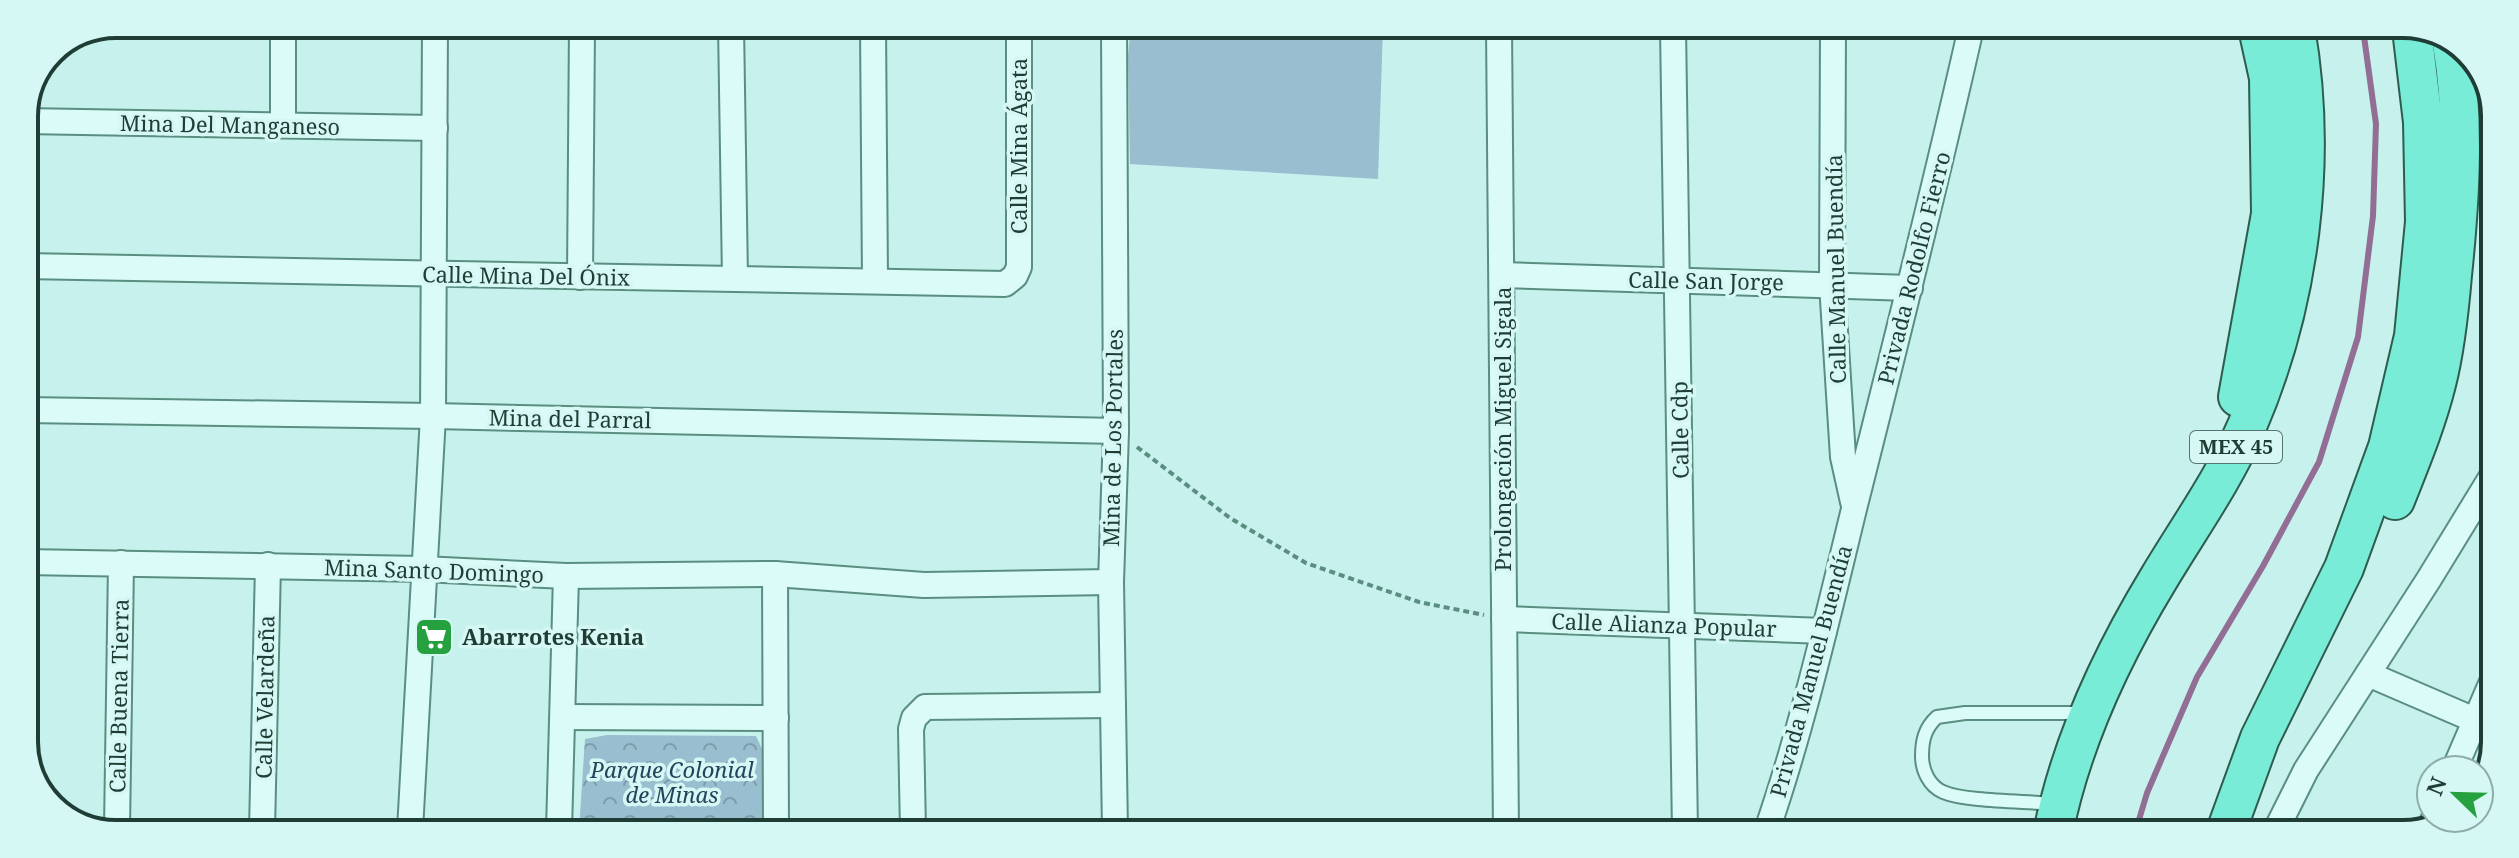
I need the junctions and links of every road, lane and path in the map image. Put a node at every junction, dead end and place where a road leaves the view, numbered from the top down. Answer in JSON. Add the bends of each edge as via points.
{"nodes":[{"id":1,"x":283,"y":38,"type":"edge"},
{"id":2,"x":435,"y":38,"type":"edge"},
{"id":3,"x":582,"y":38,"type":"edge"},
{"id":4,"x":731,"y":38,"type":"edge"},
{"id":5,"x":873,"y":38,"type":"edge"},
{"id":6,"x":1019,"y":38,"type":"edge"},
{"id":7,"x":1114,"y":38,"type":"edge"},
{"id":8,"x":1499,"y":38,"type":"edge"},
{"id":9,"x":1673,"y":38,"type":"edge"},
{"id":10,"x":1833,"y":38,"type":"edge"},
{"id":11,"x":1969,"y":38,"type":"edge"},
{"id":12,"x":2260,"y":38,"type":"edge"},
{"id":13,"x":2296,"y":38,"type":"edge"},
{"id":14,"x":2413,"y":39,"type":"edge"},
{"id":15,"x":2454,"y":58,"type":"edge"},
{"id":16,"x":38,"y":121,"type":"edge"},
{"id":17,"x":283,"y":125,"type":"junction"},
{"id":18,"x":435,"y":128,"type":"junction"},
{"id":19,"x":38,"y":266,"type":"edge"},
{"id":20,"x":1019,"y":267,"type":"joint"},
{"id":21,"x":435,"y":275,"type":"junction"},
{"id":22,"x":1502,"y":275,"type":"junction"},
{"id":23,"x":580,"y":277,"type":"junction"},
{"id":24,"x":735,"y":279,"type":"junction"},
{"id":25,"x":875,"y":280,"type":"junction"},
{"id":26,"x":1678,"y":281,"type":"junction"},
{"id":27,"x":1832,"y":284,"type":"junction"},
{"id":28,"x":1910,"y":288,"type":"junction"},
{"id":29,"x":38,"y":410,"type":"edge"},
{"id":30,"x":433,"y":416,"type":"junction"},
{"id":31,"x":1116,"y":431,"type":"junction"},
{"id":32,"x":2223,"y":471,"type":"junction"},
{"id":33,"x":2481,"y":494,"type":"edge"},
{"id":34,"x":1855,"y":508,"type":"junction"},
{"id":35,"x":38,"y":562,"type":"edge"},
{"id":36,"x":121,"y":563,"type":"junction"},
{"id":37,"x":268,"y":565,"type":"junction"},
{"id":38,"x":2344,"y":568,"type":"junction"},
{"id":39,"x":423,"y":569,"type":"junction"},
{"id":40,"x":775,"y":574,"type":"junction"},
{"id":41,"x":566,"y":576,"type":"junction"},
{"id":42,"x":1111,"y":582,"type":"junction"},
{"id":43,"x":1504,"y":619,"type":"junction"},
{"id":44,"x":1682,"y":625,"type":"junction"},
{"id":45,"x":1824,"y":631,"type":"junction"},
{"id":46,"x":2368,"y":674,"type":"junction"},
{"id":47,"x":1113,"y":705,"type":"junction"},
{"id":48,"x":2088,"y":713,"type":"junction"},
{"id":49,"x":564,"y":717,"type":"junction"},
{"id":50,"x":776,"y":718,"type":"junction"},
{"id":51,"x":2481,"y":722,"type":"edge"},
{"id":52,"x":2481,"y":726,"type":"edge"},
{"id":53,"x":2464,"y":754,"type":"edge"},
{"id":54,"x":2056,"y":819,"type":"edge"},
{"id":55,"x":117,"y":820,"type":"edge"},
{"id":56,"x":262,"y":820,"type":"edge"},
{"id":57,"x":410,"y":820,"type":"edge"},
{"id":58,"x":559,"y":820,"type":"edge"},
{"id":59,"x":776,"y":820,"type":"edge"},
{"id":60,"x":913,"y":820,"type":"edge"},
{"id":61,"x":1115,"y":820,"type":"edge"},
{"id":62,"x":1506,"y":820,"type":"edge"},
{"id":63,"x":1685,"y":820,"type":"edge"},
{"id":64,"x":1770,"y":820,"type":"edge"},
{"id":65,"x":2230,"y":820,"type":"edge"},
{"id":66,"x":2281,"y":820,"type":"edge"}],
"edges":[{"from":1,"to":17,"type":"street"},
{"from":2,"to":18,"type":"street"},
{"from":3,"to":23,"type":"street"},
{"from":4,"to":24,"type":"street"},
{"from":5,"to":25,"type":"street"},
{"from":6,"to":20,"type":"street","name":"Calle Mina Ágata"},
{"from":7,"to":31,"type":"street","name":"Mina de Los Portales"},
{"from":8,"to":22,"type":"street","name":"Prolongación Miguel Sigala"},
{"from":9,"to":26,"type":"street","name":"Calle Cdp"},
{"from":10,"to":27,"type":"street","name":"Calle Manuel Buendía"},
{"from":11,"to":28,"type":"street","name":"Privada Rodolfo Fierro"},
{"from":12,"to":32,"type":"highway","via":[[2269,78],[2271,214]]},
{"from":13,"to":32,"type":"highway","number":"MEX 45","via":[[2304,117],[2302,211],[2282,330],[2247,426]]},
{"from":14,"to":38,"type":"highway","via":[[2423,122],[2425,222],[2414,336],[2388,447]]},
{"from":15,"to":38,"type":"highway","via":[[2461,159],[2437,383],[2392,506],[2375,539]]},
{"from":16,"to":17,"type":"street","name":"Mina Del Manganeso"},
{"from":17,"to":18,"type":"street","name":"Mina Del Manganeso"},
{"from":18,"to":21,"type":"street"},
{"from":19,"to":21,"type":"street","name":"Calle Mina Del Ónix"},
{"from":20,"to":25,"type":"street","name":"Calle Mina Del Ónix","via":[[1010,280],[998,285]]},
{"from":21,"to":23,"type":"street","name":"Calle Mina Del Ónix"},
{"from":21,"to":30,"type":"street"},
{"from":22,"to":26,"type":"street","name":"Calle San Jorge"},
{"from":22,"to":43,"type":"street","name":"Prolongación Miguel Sigala"},
{"from":23,"to":24,"type":"street","name":"Calle Mina Del Ónix"},
{"from":24,"to":25,"type":"street","name":"Calle Mina Del Ónix"},
{"from":26,"to":27,"type":"street","name":"Calle San Jorge"},
{"from":26,"to":44,"type":"street","name":"Calle Cdp"},
{"from":27,"to":28,"type":"street","name":"Calle San Jorge"},
{"from":27,"to":34,"type":"street","name":"Calle Manuel Buendía","via":[[1843,457]]},
{"from":28,"to":34,"type":"street","name":"Privada Rodolfo Fierro"},
{"from":29,"to":30,"type":"street","name":"Mina del Parral"},
{"from":30,"to":31,"type":"street","name":"Mina del Parral"},
{"from":30,"to":39,"type":"street"},
{"from":31,"to":42,"type":"street","name":"Mina de Los Portales"},
{"from":31,"to":43,"type":"path","via":[[1230,518],[1306,563],[1419,602]]},
{"from":32,"to":48,"type":"highway","number":"MEX 45","via":[[2129,631]]},
{"from":33,"to":46,"type":"street"},
{"from":34,"to":45,"type":"street","name":"Privada Manuel Buendía"},
{"from":35,"to":36,"type":"street","name":"Mina Santo Domingo"},
{"from":36,"to":37,"type":"street","name":"Mina Santo Domingo"},
{"from":36,"to":55,"type":"street","name":"Calle Buena Tierra"},
{"from":37,"to":39,"type":"street","name":"Mina Santo Domingo"},
{"from":37,"to":56,"type":"street","name":"Calle Velardeña"},
{"from":38,"to":65,"type":"highway","via":[[2260,738]]},
{"from":39,"to":41,"type":"street","name":"Mina Santo Domingo"},
{"from":39,"to":57,"type":"street"},
{"from":40,"to":41,"type":"street","name":"Mina Santo Domingo"},
{"from":40,"to":42,"type":"street","name":"Mina Santo Domingo","via":[[924,585]]},
{"from":40,"to":50,"type":"street"},
{"from":41,"to":49,"type":"street"},
{"from":42,"to":47,"type":"street","name":"Mina de Los Portales"},
{"from":43,"to":44,"type":"street","name":"Calle Alianza Popular"},
{"from":43,"to":62,"type":"street","name":"Prolongación Miguel Sigala"},
{"from":44,"to":45,"type":"street","name":"Calle Alianza Popular"},
{"from":44,"to":63,"type":"street","name":"Calle Cdp"},
{"from":45,"to":64,"type":"street","name":"Privada Manuel Buendía"},
{"from":46,"to":51,"type":"street"},
{"from":46,"to":66,"type":"street","via":[[2306,770]]},
{"from":47,"to":60,"type":"street","via":[[925,707],[911,729]]},
{"from":47,"to":61,"type":"street","name":"Mina de Los Portales"},
{"from":48,"to":54,"type":"highway","number":"MEX 45"},
{"from":48,"to":54,"type":"lane","via":[[1965,713],[1937,717],[1924,734],[1922,767],[1943,792]]},
{"from":49,"to":50,"type":"street"},
{"from":49,"to":58,"type":"street"},
{"from":50,"to":59,"type":"street"},
{"from":52,"to":53,"type":"street"}]}
